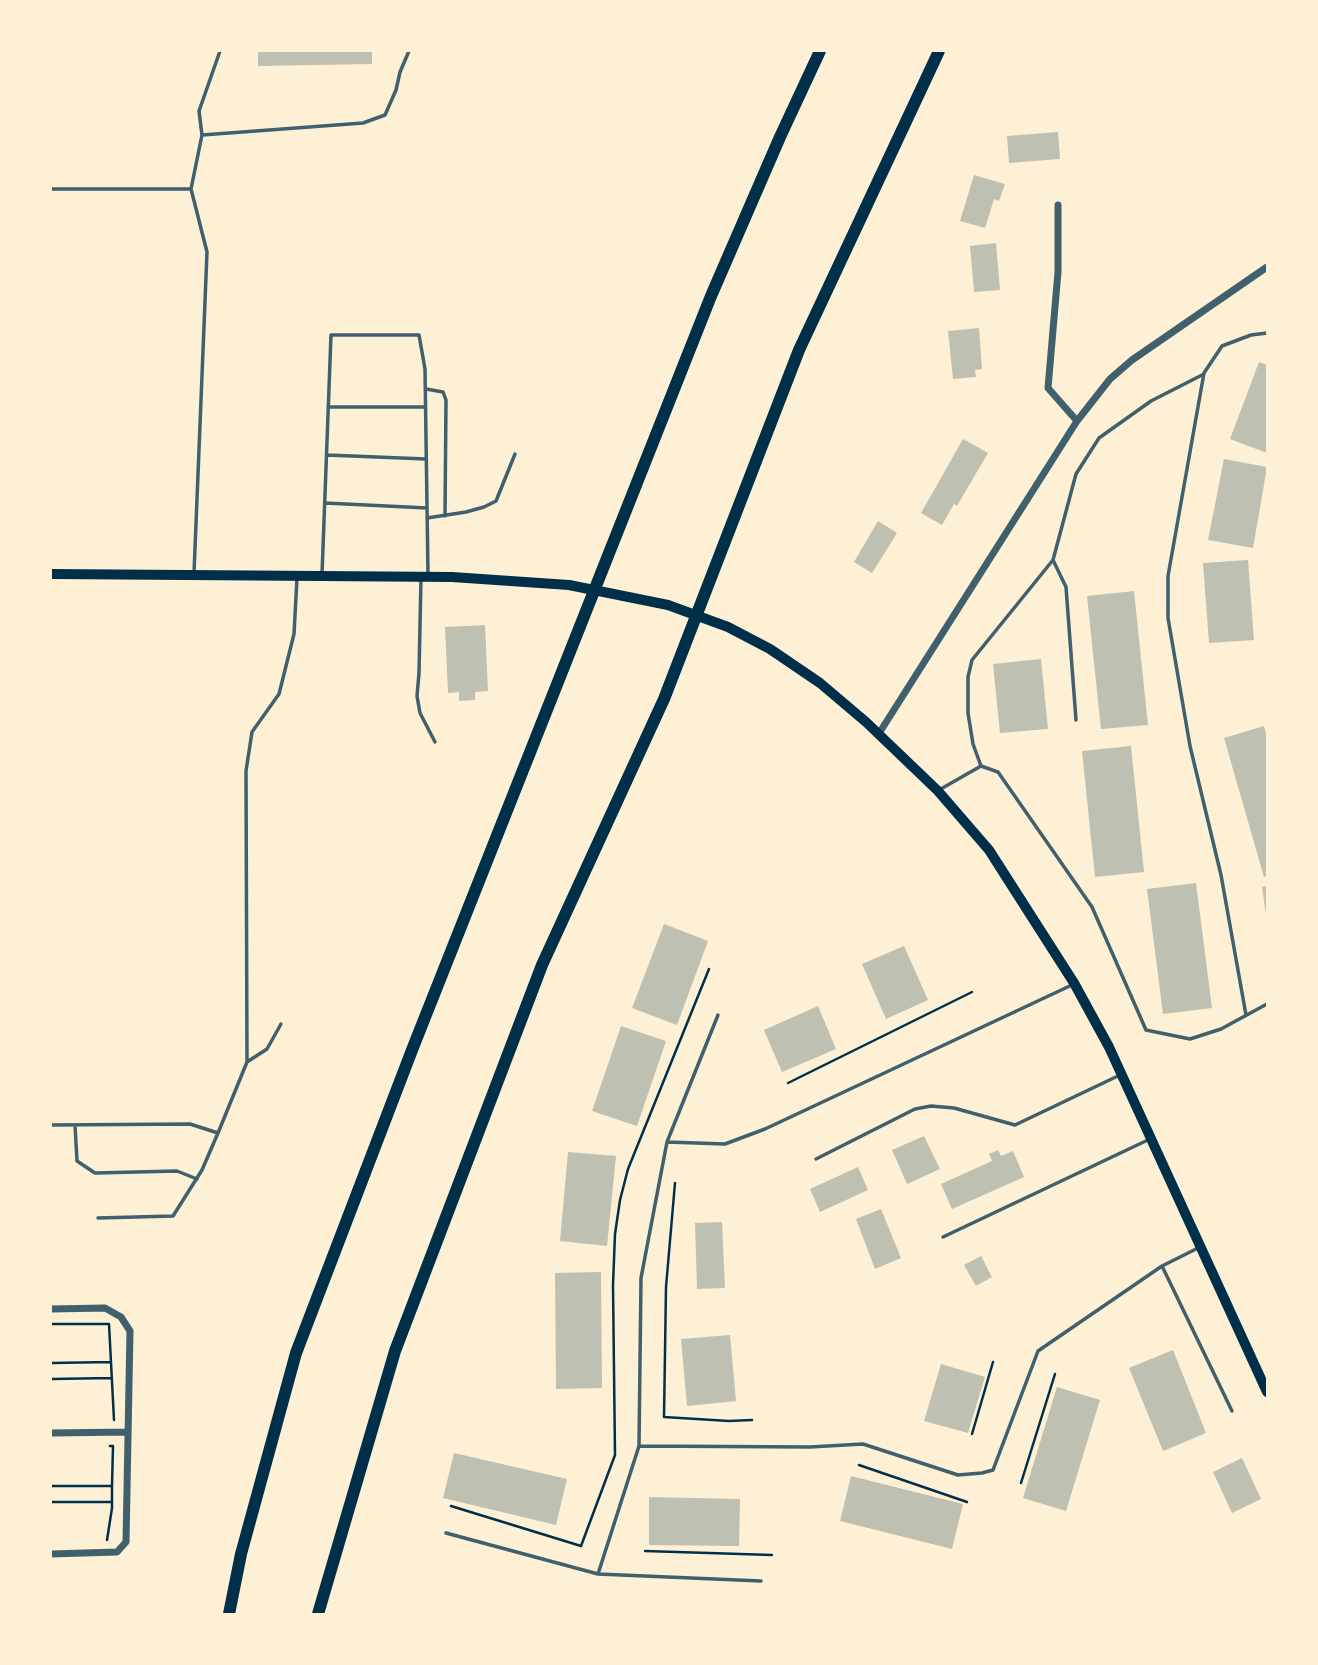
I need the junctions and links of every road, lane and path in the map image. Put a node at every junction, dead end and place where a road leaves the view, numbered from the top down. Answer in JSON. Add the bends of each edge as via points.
{"nodes":[{"id":1,"x":220,"y":51,"type":"edge"},
{"id":2,"x":409,"y":51,"type":"edge"},
{"id":3,"x":820,"y":51,"type":"edge"},
{"id":4,"x":939,"y":51,"type":"edge"},
{"id":5,"x":202,"y":135,"type":"junction"},
{"id":6,"x":51,"y":189,"type":"edge"},
{"id":7,"x":191,"y":189,"type":"junction"},
{"id":8,"x":1058,"y":205,"type":"dead end"},
{"id":9,"x":1267,"y":267,"type":"edge"},
{"id":10,"x":1267,"y":333,"type":"edge"},
{"id":11,"x":1204,"y":373,"type":"junction"},
{"id":12,"x":426,"y":389,"type":"junction"},
{"id":13,"x":328,"y":407,"type":"junction"},
{"id":14,"x":425,"y":407,"type":"junction"},
{"id":15,"x":1077,"y":421,"type":"junction"},
{"id":16,"x":515,"y":454,"type":"dead end"},
{"id":17,"x":327,"y":455,"type":"junction"},
{"id":18,"x":426,"y":459,"type":"junction"},
{"id":19,"x":325,"y":503,"type":"junction"},
{"id":20,"x":427,"y":508,"type":"junction"},
{"id":21,"x":445,"y":516,"type":"junction"},
{"id":22,"x":427,"y":518,"type":"junction"},
{"id":23,"x":1053,"y":560,"type":"junction"},
{"id":24,"x":51,"y":574,"type":"edge"},
{"id":25,"x":194,"y":575,"type":"junction"},
{"id":26,"x":297,"y":576,"type":"junction"},
{"id":27,"x":322,"y":576,"type":"junction"},
{"id":28,"x":424,"y":576,"type":"junction"},
{"id":29,"x":1076,"y":720,"type":"dead end"},
{"id":30,"x":878,"y":735,"type":"junction"},
{"id":31,"x":435,"y":742,"type":"dead end"},
{"id":32,"x":981,"y":766,"type":"junction"},
{"id":33,"x":938,"y":791,"type":"junction"},
{"id":34,"x":709,"y":969,"type":"dead end"},
{"id":35,"x":1074,"y":984,"type":"junction"},
{"id":36,"x":972,"y":992,"type":"dead end"},
{"id":37,"x":1267,"y":1004,"type":"edge"},
{"id":38,"x":718,"y":1015,"type":"dead end"},
{"id":39,"x":1246,"y":1015,"type":"junction"},
{"id":40,"x":281,"y":1024,"type":"dead end"},
{"id":41,"x":247,"y":1062,"type":"junction"},
{"id":42,"x":1122,"y":1074,"type":"junction"},
{"id":43,"x":788,"y":1083,"type":"dead end"},
{"id":44,"x":51,"y":1125,"type":"edge"},
{"id":45,"x":75,"y":1125,"type":"junction"},
{"id":46,"x":218,"y":1133,"type":"junction"},
{"id":47,"x":1152,"y":1138,"type":"junction"},
{"id":48,"x":667,"y":1142,"type":"junction"},
{"id":49,"x":816,"y":1159,"type":"dead end"},
{"id":50,"x":197,"y":1179,"type":"junction"},
{"id":51,"x":676,"y":1183,"type":"dead end"},
{"id":52,"x":98,"y":1218,"type":"dead end"},
{"id":53,"x":943,"y":1237,"type":"dead end"},
{"id":54,"x":1202,"y":1246,"type":"junction"},
{"id":55,"x":1162,"y":1266,"type":"junction"},
{"id":56,"x":51,"y":1309,"type":"edge"},
{"id":57,"x":51,"y":1324,"type":"edge"},
{"id":58,"x":111,"y":1362,"type":"junction"},
{"id":59,"x":993,"y":1362,"type":"dead end"},
{"id":60,"x":51,"y":1363,"type":"edge"},
{"id":61,"x":1055,"y":1374,"type":"dead end"},
{"id":62,"x":112,"y":1378,"type":"junction"},
{"id":63,"x":51,"y":1379,"type":"edge"},
{"id":64,"x":1267,"y":1392,"type":"edge"},
{"id":65,"x":1232,"y":1411,"type":"dead end"},
{"id":66,"x":114,"y":1420,"type":"dead end"},
{"id":67,"x":752,"y":1420,"type":"dead end"},
{"id":68,"x":51,"y":1433,"type":"edge"},
{"id":69,"x":128,"y":1433,"type":"junction"},
{"id":70,"x":972,"y":1434,"type":"dead end"},
{"id":71,"x":101,"y":1446,"type":"dead end"},
{"id":72,"x":639,"y":1446,"type":"junction"},
{"id":73,"x":859,"y":1465,"type":"dead end"},
{"id":74,"x":1021,"y":1483,"type":"dead end"},
{"id":75,"x":51,"y":1486,"type":"edge"},
{"id":76,"x":113,"y":1486,"type":"junction"},
{"id":77,"x":112,"y":1502,"type":"junction"},
{"id":78,"x":967,"y":1502,"type":"dead end"},
{"id":79,"x":51,"y":1503,"type":"edge"},
{"id":80,"x":451,"y":1506,"type":"dead end"},
{"id":81,"x":446,"y":1533,"type":"dead end"},
{"id":82,"x":107,"y":1541,"type":"dead end"},
{"id":83,"x":645,"y":1551,"type":"dead end"},
{"id":84,"x":51,"y":1554,"type":"edge"},
{"id":85,"x":772,"y":1555,"type":"dead end"},
{"id":86,"x":598,"y":1574,"type":"junction"},
{"id":87,"x":761,"y":1581,"type":"dead end"},
{"id":88,"x":229,"y":1614,"type":"edge"},
{"id":89,"x":318,"y":1614,"type":"edge"}],
"edges":[{"from":1,"to":5,"type":"lane","via":[[199,111]]},
{"from":2,"to":5,"type":"lane","via":[[385,115],[363,123]]},
{"from":3,"to":88,"type":"highway","via":[[711,296],[296,1353]]},
{"from":4,"to":89,"type":"highway","via":[[799,351],[664,699],[542,965],[395,1351]]},
{"from":5,"to":7,"type":"lane"},
{"from":6,"to":7,"type":"lane"},
{"from":7,"to":25,"type":"lane","via":[[207,252]]},
{"from":8,"to":15,"type":"street","via":[[1058,272],[1048,388]]},
{"from":9,"to":15,"type":"street","via":[[1132,360],[1110,379]]},
{"from":10,"to":11,"type":"lane","via":[[1222,346]]},
{"from":11,"to":23,"type":"lane","via":[[1151,401],[1099,438],[1076,474]]},
{"from":11,"to":39,"type":"lane","via":[[1168,576],[1168,618]]},
{"from":12,"to":13,"type":"lane","via":[[419,335],[331,335]]},
{"from":12,"to":14,"type":"lane"},
{"from":12,"to":21,"type":"lane","via":[[443,393],[446,400]]},
{"from":13,"to":14,"type":"lane"},
{"from":13,"to":17,"type":"lane"},
{"from":14,"to":18,"type":"lane"},
{"from":15,"to":30,"type":"street"},
{"from":16,"to":21,"type":"lane","via":[[496,501]]},
{"from":17,"to":18,"type":"lane"},
{"from":17,"to":19,"type":"lane"},
{"from":18,"to":20,"type":"lane"},
{"from":19,"to":20,"type":"lane"},
{"from":19,"to":27,"type":"lane"},
{"from":20,"to":22,"type":"lane"},
{"from":21,"to":22,"type":"lane"},
{"from":22,"to":28,"type":"lane"},
{"from":23,"to":29,"type":"lane","via":[[1066,587]]},
{"from":23,"to":32,"type":"lane","via":[[972,660],[968,713]]},
{"from":24,"to":25,"type":"main road"},
{"from":25,"to":26,"type":"main road"},
{"from":26,"to":27,"type":"main road"},
{"from":26,"to":41,"type":"lane","via":[[294,634],[279,694],[252,732],[246,771]]},
{"from":27,"to":28,"type":"main road"},
{"from":28,"to":30,"type":"main road","via":[[569,585],[668,605],[728,627],[770,649],[821,683]]},
{"from":28,"to":31,"type":"lane","via":[[417,696]]},
{"from":30,"to":33,"type":"main road"},
{"from":32,"to":33,"type":"lane"},
{"from":32,"to":39,"type":"lane","via":[[998,772],[1092,907],[1146,1030],[1190,1039]]},
{"from":33,"to":35,"type":"main road","via":[[989,850]]},
{"from":34,"to":80,"type":"path","via":[[628,1169],[620,1200],[612,1285],[615,1455],[581,1546]]},
{"from":35,"to":42,"type":"main road"},
{"from":35,"to":48,"type":"lane","via":[[765,1129],[724,1144]]},
{"from":36,"to":43,"type":"path"},
{"from":37,"to":39,"type":"lane"},
{"from":38,"to":48,"type":"lane"},
{"from":40,"to":41,"type":"lane","via":[[267,1049]]},
{"from":41,"to":46,"type":"lane"},
{"from":42,"to":47,"type":"main road"},
{"from":42,"to":49,"type":"lane","via":[[1015,1125],[954,1108],[915,1109]]},
{"from":44,"to":45,"type":"lane"},
{"from":45,"to":46,"type":"lane","via":[[190,1124]]},
{"from":45,"to":50,"type":"lane","via":[[77,1161],[95,1173],[177,1171]]},
{"from":46,"to":50,"type":"lane"},
{"from":47,"to":53,"type":"lane"},
{"from":47,"to":54,"type":"main road"},
{"from":48,"to":72,"type":"lane","via":[[641,1278]]},
{"from":50,"to":52,"type":"lane","via":[[173,1216]]},
{"from":51,"to":67,"type":"path","via":[[666,1287],[663,1417]]},
{"from":54,"to":55,"type":"lane"},
{"from":54,"to":64,"type":"main road"},
{"from":55,"to":65,"type":"lane"},
{"from":55,"to":72,"type":"lane","via":[[1038,1351],[993,1470],[958,1475],[863,1444]]},
{"from":56,"to":69,"type":"street","via":[[105,1308],[121,1317],[130,1331]]},
{"from":57,"to":58,"type":"path","via":[[109,1325]]},
{"from":58,"to":60,"type":"path"},
{"from":58,"to":62,"type":"path"},
{"from":59,"to":70,"type":"path"},
{"from":61,"to":74,"type":"path"},
{"from":62,"to":63,"type":"path"},
{"from":62,"to":66,"type":"path"},
{"from":68,"to":69,"type":"street"},
{"from":69,"to":84,"type":"street","via":[[126,1542],[117,1552]]},
{"from":71,"to":76,"type":"path","via":[[113,1446]]},
{"from":72,"to":86,"type":"lane"},
{"from":73,"to":78,"type":"path"},
{"from":75,"to":76,"type":"path"},
{"from":76,"to":77,"type":"path"},
{"from":77,"to":79,"type":"path"},
{"from":77,"to":82,"type":"path"},
{"from":81,"to":86,"type":"lane"},
{"from":83,"to":85,"type":"path"},
{"from":86,"to":87,"type":"lane"}]}
